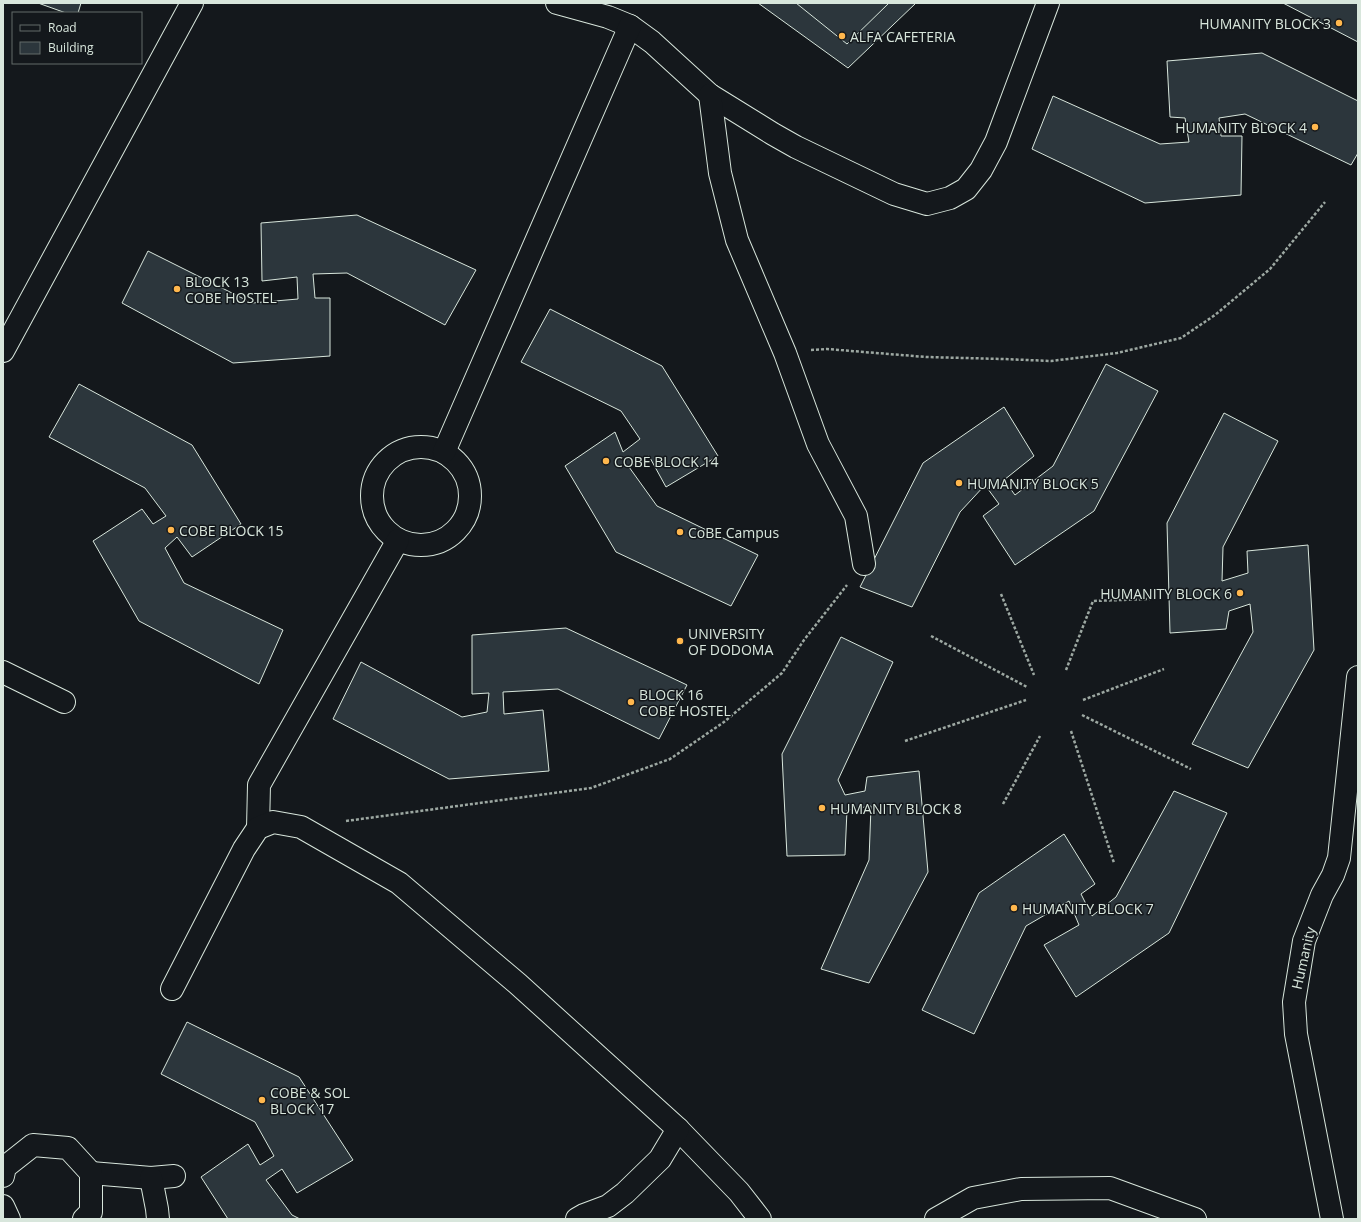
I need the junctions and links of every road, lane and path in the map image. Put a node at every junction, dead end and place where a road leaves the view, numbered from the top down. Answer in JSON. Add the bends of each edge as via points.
{"nodes":[{"id":1,"x":192,"y":3,"type":"edge"},
{"id":2,"x":557,"y":3,"type":"edge"},
{"id":3,"x":1048,"y":3,"type":"edge"},
{"id":4,"x":630,"y":26,"type":"junction"},
{"id":5,"x":710,"y":95,"type":"junction"},
{"id":6,"x":1325,"y":202,"type":"dead end"},
{"id":7,"x":3,"y":351,"type":"edge"},
{"id":8,"x":785,"y":352,"type":"junction"},
{"id":9,"x":444,"y":452,"type":"junction"},
{"id":10,"x":398,"y":540,"type":"junction"},
{"id":11,"x":864,"y":564,"type":"joint"},
{"id":12,"x":1000,"y":594,"type":"dead end"},
{"id":13,"x":1150,"y":599,"type":"dead end"},
{"id":14,"x":931,"y":636,"type":"dead end"},
{"id":15,"x":1164,"y":669,"type":"dead end"},
{"id":16,"x":1066,"y":670,"type":"dead end"},
{"id":17,"x":3,"y":672,"type":"edge"},
{"id":18,"x":1034,"y":675,"type":"dead end"},
{"id":19,"x":1358,"y":677,"type":"edge"},
{"id":20,"x":1027,"y":687,"type":"dead end"},
{"id":21,"x":1026,"y":700,"type":"dead end"},
{"id":22,"x":1083,"y":700,"type":"dead end"},
{"id":23,"x":64,"y":702,"type":"dead end"},
{"id":24,"x":1082,"y":715,"type":"dead end"},
{"id":25,"x":1072,"y":731,"type":"dead end"},
{"id":26,"x":1040,"y":736,"type":"dead end"},
{"id":27,"x":905,"y":741,"type":"dead end"},
{"id":28,"x":1191,"y":769,"type":"dead end"},
{"id":29,"x":1003,"y":804,"type":"dead end"},
{"id":30,"x":340,"y":822,"type":"dead end"},
{"id":31,"x":258,"y":828,"type":"junction"},
{"id":32,"x":1114,"y":863,"type":"dead end"},
{"id":33,"x":172,"y":989,"type":"dead end"},
{"id":34,"x":678,"y":1129,"type":"junction"},
{"id":35,"x":4,"y":1170,"type":"edge"},
{"id":36,"x":91,"y":1173,"type":"junction"},
{"id":37,"x":174,"y":1176,"type":"dead end"},
{"id":38,"x":151,"y":1178,"type":"junction"},
{"id":39,"x":3,"y":1206,"type":"edge"},
{"id":40,"x":93,"y":1216,"type":"edge"},
{"id":41,"x":9,"y":1219,"type":"edge"},
{"id":42,"x":158,"y":1219,"type":"edge"},
{"id":43,"x":577,"y":1219,"type":"edge"},
{"id":44,"x":760,"y":1219,"type":"edge"},
{"id":45,"x":936,"y":1219,"type":"edge"},
{"id":46,"x":1195,"y":1219,"type":"edge"},
{"id":47,"x":1332,"y":1219,"type":"edge"}],
"edges":[{"from":1,"to":7,"type":"street"},
{"from":2,"to":4,"type":"street"},
{"from":3,"to":5,"type":"street","via":[[996,142],[981,170],[966,189],[950,198],[927,204],[894,194],[796,147]]},
{"from":4,"to":5,"type":"street","via":[[652,42]]},
{"from":4,"to":9,"type":"street"},
{"from":5,"to":8,"type":"street","via":[[720,174],[737,240]]},
{"from":6,"to":8,"type":"path","via":[[1270,269],[1215,315],[1181,338],[1117,352],[1051,361],[926,358],[827,349]]},
{"from":8,"to":11,"type":"street","via":[[818,444],[856,516]]},
{"from":9,"to":10,"type":"street","via":[[420,446],[395,454],[378,472],[372,497],[379,522]]},
{"from":9,"to":10,"type":"street","via":[[464,470],[471,495],[465,520],[447,538],[422,546]]},
{"from":10,"to":31,"type":"street","via":[[259,785]]},
{"from":11,"to":30,"type":"path","via":[[804,640],[782,673],[724,722],[670,759],[591,788]]},
{"from":12,"to":18,"type":"path"},
{"from":13,"to":16,"type":"path","via":[[1093,600]]},
{"from":14,"to":20,"type":"path"},
{"from":15,"to":22,"type":"path"},
{"from":17,"to":23,"type":"street"},
{"from":19,"to":47,"type":"street","name":"Humanity","via":[[1340,858],[1304,941],[1294,1002],[1296,1034]]},
{"from":21,"to":27,"type":"path"},
{"from":24,"to":28,"type":"path"},
{"from":25,"to":32,"type":"path"},
{"from":26,"to":29,"type":"path"},
{"from":31,"to":33,"type":"street","via":[[244,848]]},
{"from":31,"to":34,"type":"street","via":[[273,822],[301,827],[399,883],[518,984]]},
{"from":34,"to":43,"type":"street","via":[[660,1160],[625,1193],[608,1206]]},
{"from":34,"to":44,"type":"street","via":[[739,1192]]},
{"from":35,"to":36,"type":"street","via":[[33,1145],[68,1148]]},
{"from":36,"to":38,"type":"street"},
{"from":36,"to":40,"type":"street"},
{"from":37,"to":38,"type":"street"},
{"from":38,"to":42,"type":"street"},
{"from":39,"to":41,"type":"street"},
{"from":45,"to":46,"type":"street","via":[[974,1198],[1020,1188],[1110,1188]]}]}
